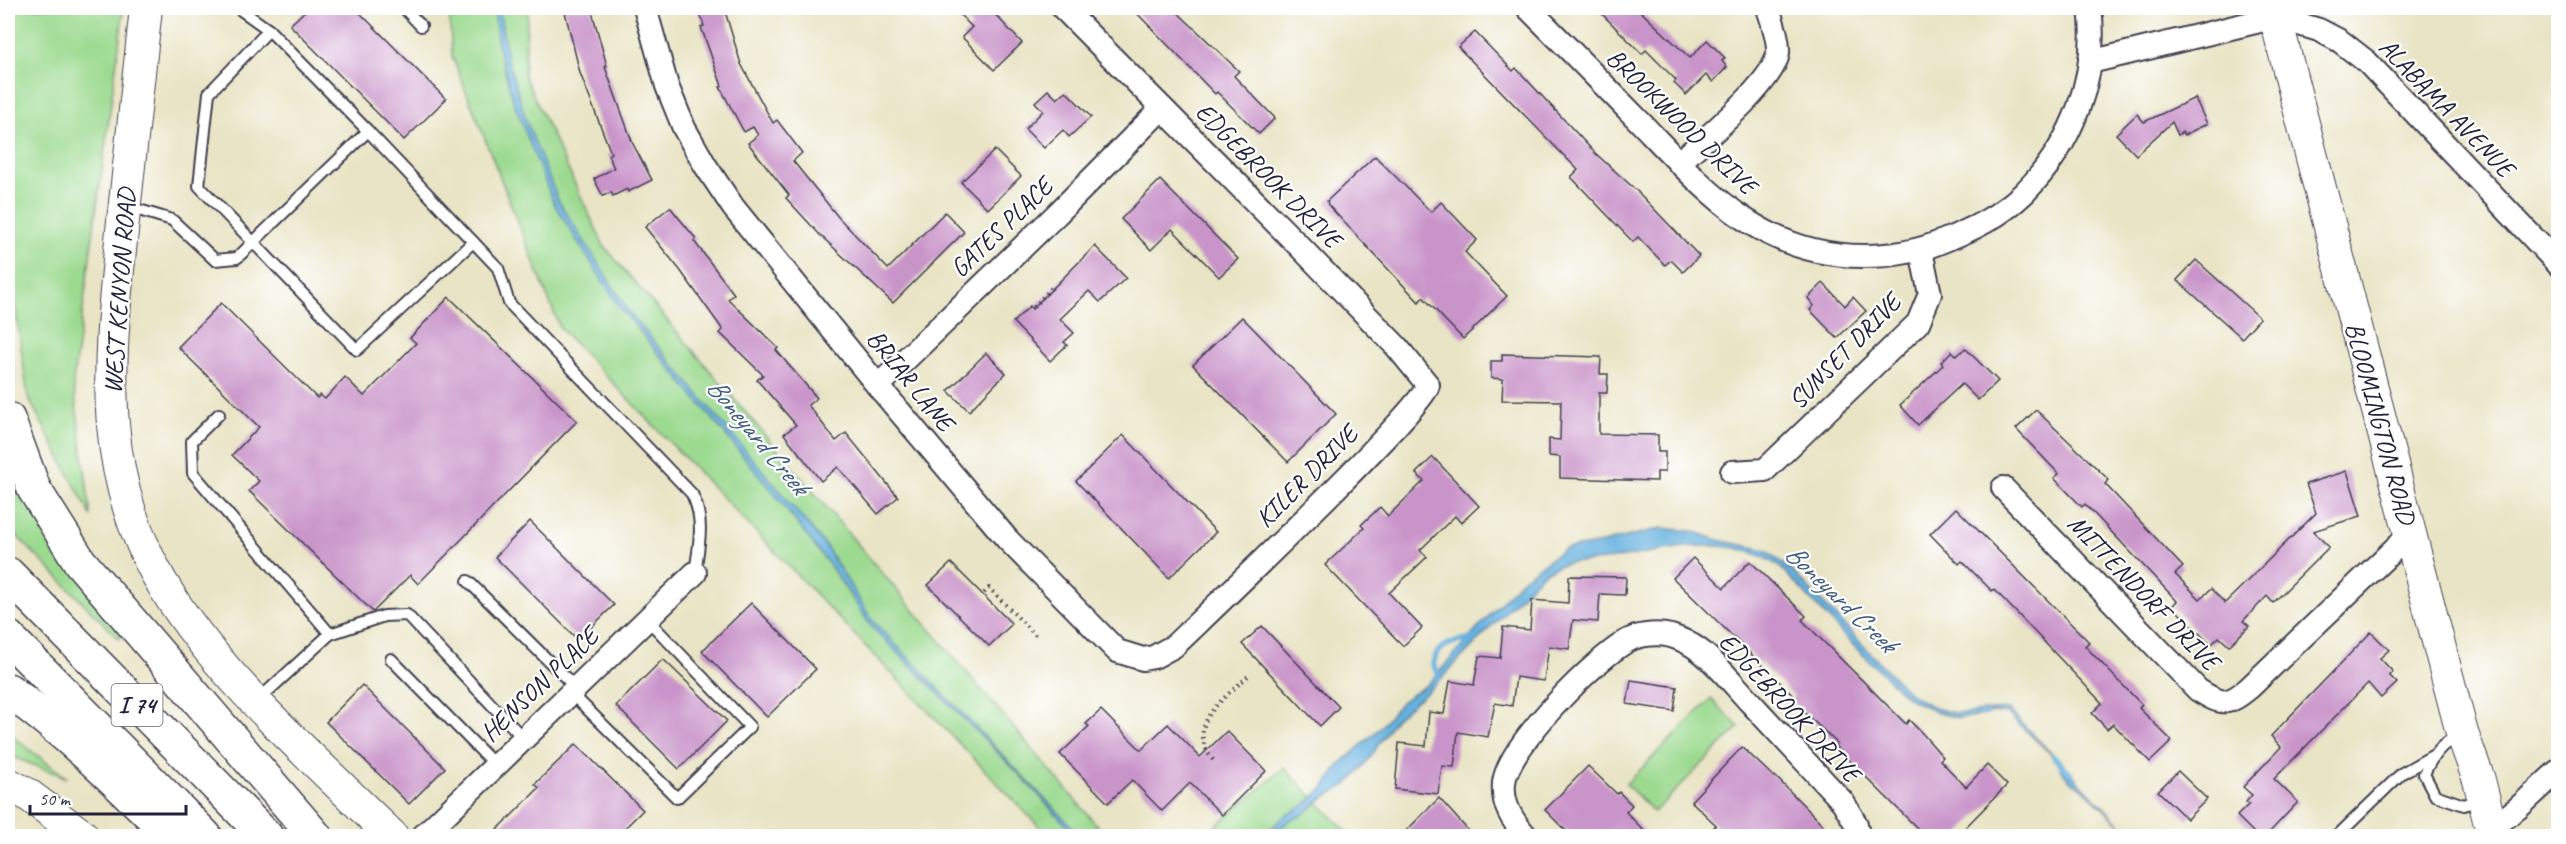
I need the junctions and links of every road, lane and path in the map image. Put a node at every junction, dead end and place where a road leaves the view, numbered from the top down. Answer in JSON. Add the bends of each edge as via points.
{"nodes":[{"id":1,"x":146,"y":8,"type":"edge"},
{"id":2,"x":238,"y":8,"type":"edge"},
{"id":3,"x":404,"y":8,"type":"edge"},
{"id":4,"x":645,"y":8,"type":"edge"},
{"id":5,"x":1064,"y":8,"type":"edge"},
{"id":6,"x":1528,"y":8,"type":"edge"},
{"id":7,"x":1768,"y":8,"type":"edge"},
{"id":8,"x":2090,"y":8,"type":"edge"},
{"id":9,"x":2275,"y":12,"type":"edge"},
{"id":10,"x":421,"y":26,"type":"dead end"},
{"id":11,"x":269,"y":30,"type":"junction"},
{"id":12,"x":2090,"y":62,"type":"junction"},
{"id":13,"x":1162,"y":108,"type":"junction"},
{"id":14,"x":368,"y":131,"type":"junction"},
{"id":15,"x":1679,"y":163,"type":"junction"},
{"id":16,"x":125,"y":206,"type":"junction"},
{"id":17,"x":254,"y":241,"type":"junction"},
{"id":18,"x":473,"y":242,"type":"junction"},
{"id":19,"x":1921,"y":251,"type":"junction"},
{"id":20,"x":2559,"y":264,"type":"edge"},
{"id":21,"x":1054,"y":285,"type":"dead end"},
{"id":22,"x":1034,"y":307,"type":"dead end"},
{"id":23,"x":878,"y":386,"type":"junction"},
{"id":24,"x":1428,"y":387,"type":"joint"},
{"id":25,"x":219,"y":414,"type":"dead end"},
{"id":26,"x":8,"y":419,"type":"edge"},
{"id":27,"x":1732,"y":472,"type":"dead end"},
{"id":28,"x":2003,"y":488,"type":"dead end"},
{"id":29,"x":2410,"y":534,"type":"junction"},
{"id":30,"x":695,"y":573,"type":"joint"},
{"id":31,"x":8,"y":574,"type":"edge"},
{"id":32,"x":468,"y":581,"type":"dead end"},
{"id":33,"x":984,"y":593,"type":"dead end"},
{"id":34,"x":1220,"y":601,"type":"joint"},
{"id":35,"x":647,"y":619,"type":"junction"},
{"id":36,"x":330,"y":634,"type":"junction"},
{"id":37,"x":8,"y":637,"type":"edge"},
{"id":38,"x":1038,"y":638,"type":"dead end"},
{"id":39,"x":391,"y":659,"type":"dead end"},
{"id":40,"x":1248,"y":676,"type":"dead end"},
{"id":41,"x":8,"y":690,"type":"edge"},
{"id":42,"x":574,"y":691,"type":"junction"},
{"id":43,"x":257,"y":701,"type":"junction"},
{"id":44,"x":2462,"y":733,"type":"junction"},
{"id":45,"x":524,"y":739,"type":"junction"},
{"id":46,"x":2432,"y":756,"type":"junction"},
{"id":47,"x":1213,"y":760,"type":"dead end"},
{"id":48,"x":496,"y":766,"type":"junction"},
{"id":49,"x":2559,"y":771,"type":"edge"},
{"id":50,"x":8,"y":784,"type":"edge"},
{"id":51,"x":2484,"y":798,"type":"junction"},
{"id":52,"x":2489,"y":834,"type":"edge"},
{"id":53,"x":83,"y":837,"type":"edge"},
{"id":54,"x":172,"y":837,"type":"edge"},
{"id":55,"x":205,"y":837,"type":"edge"},
{"id":56,"x":266,"y":837,"type":"edge"},
{"id":57,"x":315,"y":837,"type":"edge"},
{"id":58,"x":392,"y":837,"type":"edge"},
{"id":59,"x":423,"y":837,"type":"edge"},
{"id":60,"x":1526,"y":837,"type":"edge"},
{"id":61,"x":1858,"y":837,"type":"edge"},
{"id":62,"x":2337,"y":837,"type":"edge"}],
"edges":[{"from":1,"to":16,"type":"street","name":"WEST KENYON ROAD"},
{"from":2,"to":11,"type":"lane"},
{"from":3,"to":10,"type":"lane"},
{"from":4,"to":23,"type":"street","name":"BRIAR LANE","via":[[667,86],[705,165],[733,207]]},
{"from":5,"to":13,"type":"street","name":"EDGEBROOK DRIVE"},
{"from":6,"to":15,"type":"street","name":"BROOKWOOD DRIVE"},
{"from":7,"to":15,"type":"street","via":[[1778,52],[1774,66],[1762,84]]},
{"from":8,"to":12,"type":"street"},
{"from":9,"to":12,"type":"street"},
{"from":9,"to":20,"type":"street","name":"ALABAMA AVENUE","via":[[2340,41],[2367,62]]},
{"from":9,"to":29,"type":"street","name":"BLOOMINGTON ROAD"},
{"from":11,"to":14,"type":"lane"},
{"from":11,"to":17,"type":"lane","via":[[209,93],[199,186]]},
{"from":12,"to":19,"type":"street","via":[[2072,126],[2036,180],[1986,224]]},
{"from":13,"to":23,"type":"street","name":"GATES PLACE"},
{"from":13,"to":24,"type":"street","name":"EDGEBROOK DRIVE","via":[[1396,346]]},
{"from":14,"to":17,"type":"lane"},
{"from":14,"to":18,"type":"lane"},
{"from":15,"to":19,"type":"street","name":"BROOKWOOD DRIVE","via":[[1731,212],[1782,241],[1843,256]]},
{"from":16,"to":17,"type":"lane","via":[[172,220],[215,260],[237,258]]},
{"from":16,"to":43,"type":"street","name":"WEST KENYON ROAD","via":[[110,342],[110,400],[120,477],[153,567],[172,600],[208,649]]},
{"from":17,"to":18,"type":"lane","via":[[357,350]]},
{"from":18,"to":30,"type":"lane","via":[[498,268],[509,303],[692,494],[699,508],[701,535]]},
{"from":19,"to":27,"type":"street","name":"SUNSET DRIVE","via":[[1930,294],[1918,322],[1766,470]]},
{"from":21,"to":22,"type":"path"},
{"from":23,"to":34,"type":"street","name":"BRIAR LANE","via":[[1007,539],[1117,651],[1136,658],[1154,657],[1174,646]]},
{"from":24,"to":34,"type":"street","name":"KILER DRIVE","via":[[1373,450]]},
{"from":25,"to":36,"type":"lane","via":[[192,441],[193,473]]},
{"from":26,"to":57,"type":"highway","via":[[34,489],[80,562]]},
{"from":28,"to":29,"type":"street","name":"MITTENDORF DRIVE","via":[[2198,690],[2224,703],[2249,688]]},
{"from":29,"to":44,"type":"street","name":"BLOOMINGTON ROAD"},
{"from":30,"to":35,"type":"street","name":"HENSON PLACE"},
{"from":31,"to":56,"type":"highway","number":"I 74"},
{"from":32,"to":42,"type":"lane"},
{"from":33,"to":38,"type":"path","via":[[989,588]]},
{"from":35,"to":42,"type":"street","name":"HENSON PLACE"},
{"from":35,"to":42,"type":"lane","via":[[750,727],[677,798]]},
{"from":36,"to":43,"type":"lane"},
{"from":36,"to":45,"type":"lane","via":[[384,616],[407,615]]},
{"from":37,"to":55,"type":"highway","number":"I 74"},
{"from":39,"to":48,"type":"lane"},
{"from":40,"to":47,"type":"path","via":[[1219,704],[1202,728]]},
{"from":41,"to":54,"type":"highway","via":[[98,764]]},
{"from":42,"to":45,"type":"street","name":"HENSON PLACE"},
{"from":43,"to":58,"type":"street","name":"WEST KENYON ROAD"},
{"from":44,"to":46,"type":"lane","via":[[2446,741]]},
{"from":44,"to":51,"type":"street","name":"BLOOMINGTON ROAD"},
{"from":45,"to":48,"type":"street","name":"HENSON PLACE"},
{"from":46,"to":51,"type":"lane","via":[[2424,774],[2435,795],[2464,805]]},
{"from":46,"to":62,"type":"lane","via":[[2402,773]]},
{"from":48,"to":59,"type":"street","name":"HENSON PLACE"},
{"from":49,"to":52,"type":"street"},
{"from":50,"to":53,"type":"street"},
{"from":51,"to":52,"type":"street","name":"BLOOMINGTON ROAD"},
{"from":60,"to":61,"type":"street","name":"EDGEBROOK DRIVE","via":[[1513,821],[1504,798],[1510,764],[1556,705],[1608,653],[1632,638],[1648,635],[1669,636],[1701,651],[1843,802],[1856,824]]}]}
